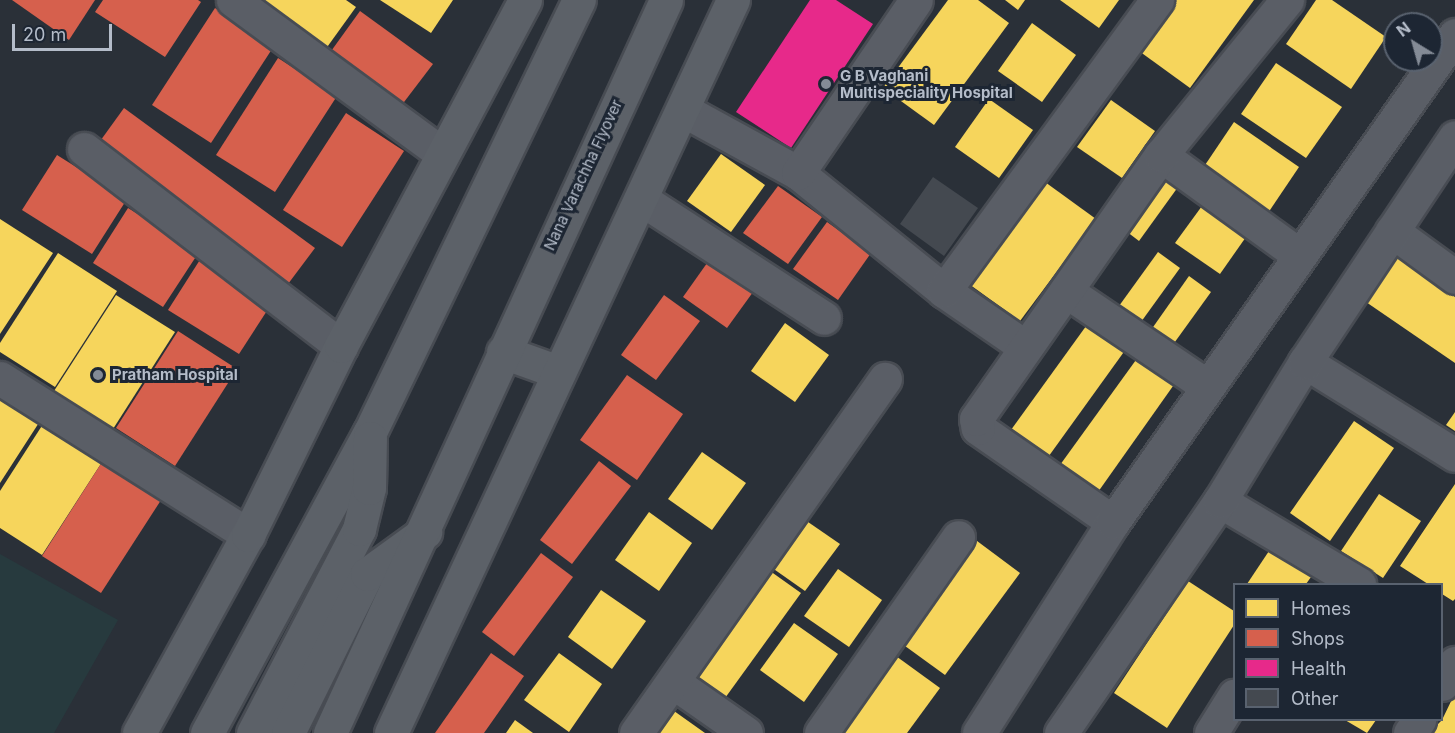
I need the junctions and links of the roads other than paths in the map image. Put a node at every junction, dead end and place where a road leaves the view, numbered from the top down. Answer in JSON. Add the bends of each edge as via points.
{"nodes":[{"id":1,"x":233,"y":0,"type":"edge"},
{"id":2,"x":525,"y":0,"type":"edge"},
{"id":3,"x":666,"y":0,"type":"edge"},
{"id":4,"x":733,"y":0,"type":"edge"},
{"id":5,"x":916,"y":0,"type":"edge"},
{"id":6,"x":1157,"y":0,"type":"edge"},
{"id":7,"x":1287,"y":0,"type":"edge"},
{"id":8,"x":571,"y":3,"type":"edge"},
{"id":9,"x":1455,"y":34,"type":"edge"},
{"id":10,"x":683,"y":110,"type":"junction"},
{"id":11,"x":84,"y":149,"type":"dead end"},
{"id":12,"x":1450,"y":153,"type":"edge"},
{"id":13,"x":443,"y":154,"type":"junction"},
{"id":14,"x":1161,"y":155,"type":"junction"},
{"id":15,"x":798,"y":173,"type":"junction"},
{"id":16,"x":641,"y":199,"type":"junction"},
{"id":17,"x":1392,"y":231,"type":"junction"},
{"id":18,"x":1299,"y":255,"type":"junction"},
{"id":19,"x":1455,"y":277,"type":"edge"},
{"id":20,"x":944,"y":291,"type":"junction"},
{"id":21,"x":1066,"y":291,"type":"junction"},
{"id":22,"x":824,"y":318,"type":"dead end"},
{"id":23,"x":341,"y":346,"type":"junction"},
{"id":24,"x":1024,"y":346,"type":"junction"},
{"id":25,"x":504,"y":352,"type":"junction"},
{"id":26,"x":1305,"y":362,"type":"junction"},
{"id":27,"x":560,"y":372,"type":"junction"},
{"id":28,"x":0,"y":378,"type":"edge"},
{"id":29,"x":885,"y":379,"type":"dead end"},
{"id":30,"x":1207,"y":386,"type":"junction"},
{"id":31,"x":370,"y":432,"type":"junction"},
{"id":32,"x":1455,"y":455,"type":"edge"},
{"id":33,"x":1220,"y":501,"type":"junction"},
{"id":34,"x":1113,"y":522,"type":"junction"},
{"id":35,"x":425,"y":532,"type":"junction"},
{"id":36,"x":248,"y":536,"type":"junction"},
{"id":37,"x":958,"y":537,"type":"dead end"},
{"id":38,"x":1356,"y":583,"type":"edge"},
{"id":39,"x":1455,"y":663,"type":"edge"},
{"id":40,"x":673,"y":682,"type":"junction"},
{"id":41,"x":1443,"y":682,"type":"edge"},
{"id":42,"x":1233,"y":698,"type":"edge"},
{"id":43,"x":139,"y":733,"type":"edge"},
{"id":44,"x":207,"y":733,"type":"edge"},
{"id":45,"x":253,"y":733,"type":"edge"},
{"id":46,"x":288,"y":733,"type":"edge"},
{"id":47,"x":330,"y":733,"type":"edge"},
{"id":48,"x":391,"y":733,"type":"edge"},
{"id":49,"x":636,"y":733,"type":"edge"},
{"id":50,"x":746,"y":733,"type":"edge"},
{"id":51,"x":821,"y":733,"type":"edge"},
{"id":52,"x":979,"y":733,"type":"edge"},
{"id":53,"x":1061,"y":733,"type":"edge"},
{"id":54,"x":1211,"y":733,"type":"edge"}],
"edges":[{"from":1,"to":13,"type":"street"},
{"from":2,"to":13,"type":"main road"},
{"from":3,"to":25,"type":"main road","name":"Nana Varachha Flyover","via":[[569,202]]},
{"from":4,"to":10,"type":"main road"},
{"from":5,"to":15,"type":"street"},
{"from":6,"to":20,"type":"street"},
{"from":7,"to":14,"type":"street"},
{"from":8,"to":31,"type":"main road"},
{"from":9,"to":18,"type":"street"},
{"from":10,"to":15,"type":"street"},
{"from":10,"to":16,"type":"main road"},
{"from":11,"to":23,"type":"street"},
{"from":12,"to":17,"type":"street"},
{"from":13,"to":23,"type":"main road"},
{"from":14,"to":18,"type":"street"},
{"from":14,"to":21,"type":"street"},
{"from":15,"to":20,"type":"street"},
{"from":16,"to":22,"type":"street"},
{"from":16,"to":27,"type":"main road"},
{"from":17,"to":19,"type":"street"},
{"from":17,"to":26,"type":"street"},
{"from":18,"to":30,"type":"street"},
{"from":20,"to":24,"type":"street"},
{"from":21,"to":24,"type":"street"},
{"from":21,"to":30,"type":"street"},
{"from":23,"to":36,"type":"main road"},
{"from":24,"to":34,"type":"street","via":[[976,419],[978,428]]},
{"from":25,"to":27,"type":"main road"},
{"from":25,"to":35,"type":"main road","name":"Nana Varachha Flyover"},
{"from":26,"to":32,"type":"street"},
{"from":26,"to":33,"type":"street"},
{"from":27,"to":48,"type":"main road"},
{"from":28,"to":36,"type":"street"},
{"from":29,"to":40,"type":"street"},
{"from":30,"to":34,"type":"street"},
{"from":31,"to":44,"type":"main road"},
{"from":31,"to":45,"type":"main road","via":[[369,488],[359,529]]},
{"from":33,"to":38,"type":"street"},
{"from":33,"to":53,"type":"street"},
{"from":34,"to":52,"type":"street"},
{"from":35,"to":46,"type":"main road","via":[[367,574]]},
{"from":35,"to":47,"type":"main road","name":"Nana Varachha Flyover"},
{"from":36,"to":43,"type":"main road"},
{"from":37,"to":51,"type":"street"},
{"from":39,"to":41,"type":"street"},
{"from":40,"to":49,"type":"street"},
{"from":40,"to":50,"type":"street"},
{"from":42,"to":54,"type":"street"}]}
